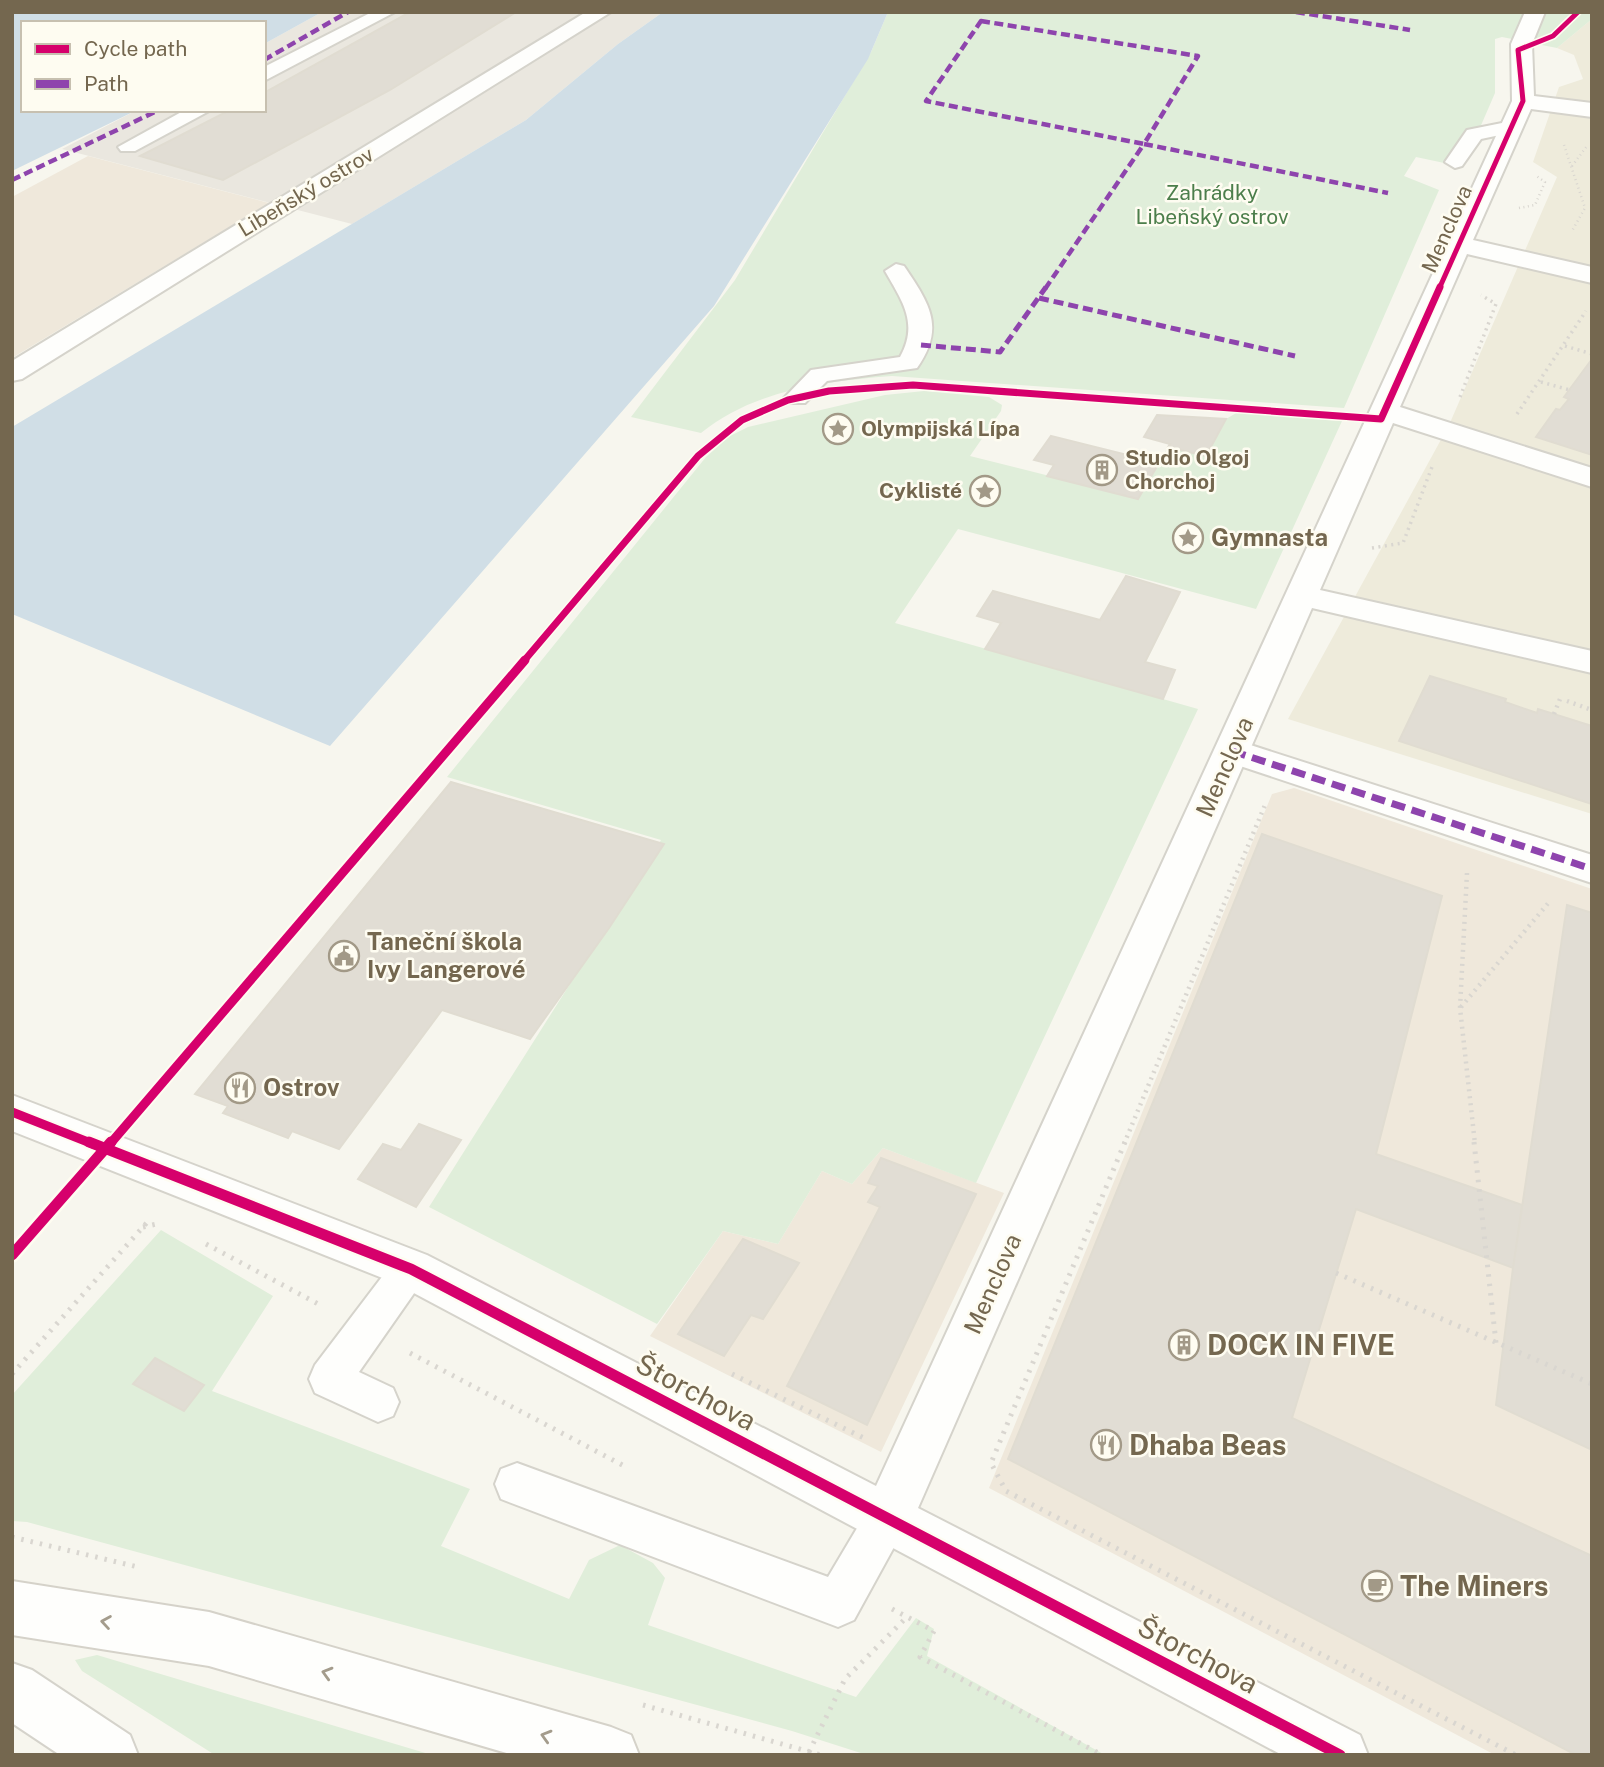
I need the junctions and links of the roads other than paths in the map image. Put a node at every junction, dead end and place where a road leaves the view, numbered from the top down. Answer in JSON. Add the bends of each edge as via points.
{"nodes":[{"id":1,"x":386,"y":12,"type":"edge"},
{"id":2,"x":601,"y":12,"type":"edge"},
{"id":3,"x":1535,"y":12,"type":"edge"},
{"id":4,"x":266,"y":74,"type":"edge"},
{"id":5,"x":1523,"y":101,"type":"junction"},
{"id":6,"x":1592,"y":110,"type":"edge"},
{"id":7,"x":197,"y":112,"type":"edge"},
{"id":8,"x":1512,"y":127,"type":"junction"},
{"id":9,"x":128,"y":147,"type":"dead end"},
{"id":10,"x":1455,"y":162,"type":"dead end"},
{"id":11,"x":1459,"y":244,"type":"junction"},
{"id":12,"x":896,"y":271,"type":"dead end"},
{"id":13,"x":1592,"y":275,"type":"edge"},
{"id":14,"x":12,"y":373,"type":"edge"},
{"id":15,"x":796,"y":398,"type":"dead end"},
{"id":16,"x":1384,"y":411,"type":"junction"},
{"id":17,"x":1592,"y":478,"type":"edge"},
{"id":18,"x":1301,"y":596,"type":"junction"},
{"id":19,"x":1592,"y":662,"type":"edge"},
{"id":20,"x":1232,"y":751,"type":"junction"},
{"id":21,"x":1586,"y":867,"type":"edge"},
{"id":22,"x":12,"y":1112,"type":"edge"},
{"id":23,"x":411,"y":1269,"type":"junction"},
{"id":24,"x":378,"y":1402,"type":"dead end"},
{"id":25,"x":517,"y":1484,"type":"dead end"},
{"id":26,"x":888,"y":1518,"type":"junction"},
{"id":27,"x":12,"y":1608,"type":"edge"},
{"id":28,"x":12,"y":1690,"type":"edge"},
{"id":29,"x":110,"y":1755,"type":"edge"},
{"id":30,"x":611,"y":1755,"type":"edge"},
{"id":31,"x":1340,"y":1755,"type":"edge"}],
"edges":[{"from":1,"to":4,"type":"lane"},
{"from":2,"to":14,"type":"street","name":"Libeňský ostrov"},
{"from":3,"to":5,"type":"street","name":"Menclova","via":[[1521,34],[1518,50]]},
{"from":5,"to":6,"type":"street"},
{"from":5,"to":8,"type":"street","name":"Menclova"},
{"from":7,"to":9,"type":"lane"},
{"from":8,"to":10,"type":"lane","via":[[1474,134]]},
{"from":8,"to":11,"type":"street","name":"Menclova"},
{"from":11,"to":13,"type":"street"},
{"from":11,"to":16,"type":"street","name":"Menclova"},
{"from":12,"to":15,"type":"lane","via":[[925,323],[921,345],[909,363],[820,375]]},
{"from":16,"to":17,"type":"street"},
{"from":16,"to":18,"type":"street","name":"Menclova"},
{"from":18,"to":19,"type":"street"},
{"from":18,"to":20,"type":"street","name":"Menclova"},
{"from":20,"to":21,"type":"street"},
{"from":20,"to":26,"type":"street","name":"Menclova"},
{"from":22,"to":23,"type":"street","name":"Štorchova"},
{"from":23,"to":24,"type":"lane","via":[[330,1379]]},
{"from":23,"to":26,"type":"street","name":"Štorchova"},
{"from":25,"to":26,"type":"lane","via":[[838,1604]]},
{"from":26,"to":31,"type":"street","name":"Štorchova"},
{"from":30,"to":27,"type":"street","one_way":true,"via":[[209,1639]]},
{"from":28,"to":29,"type":"street"}]}
